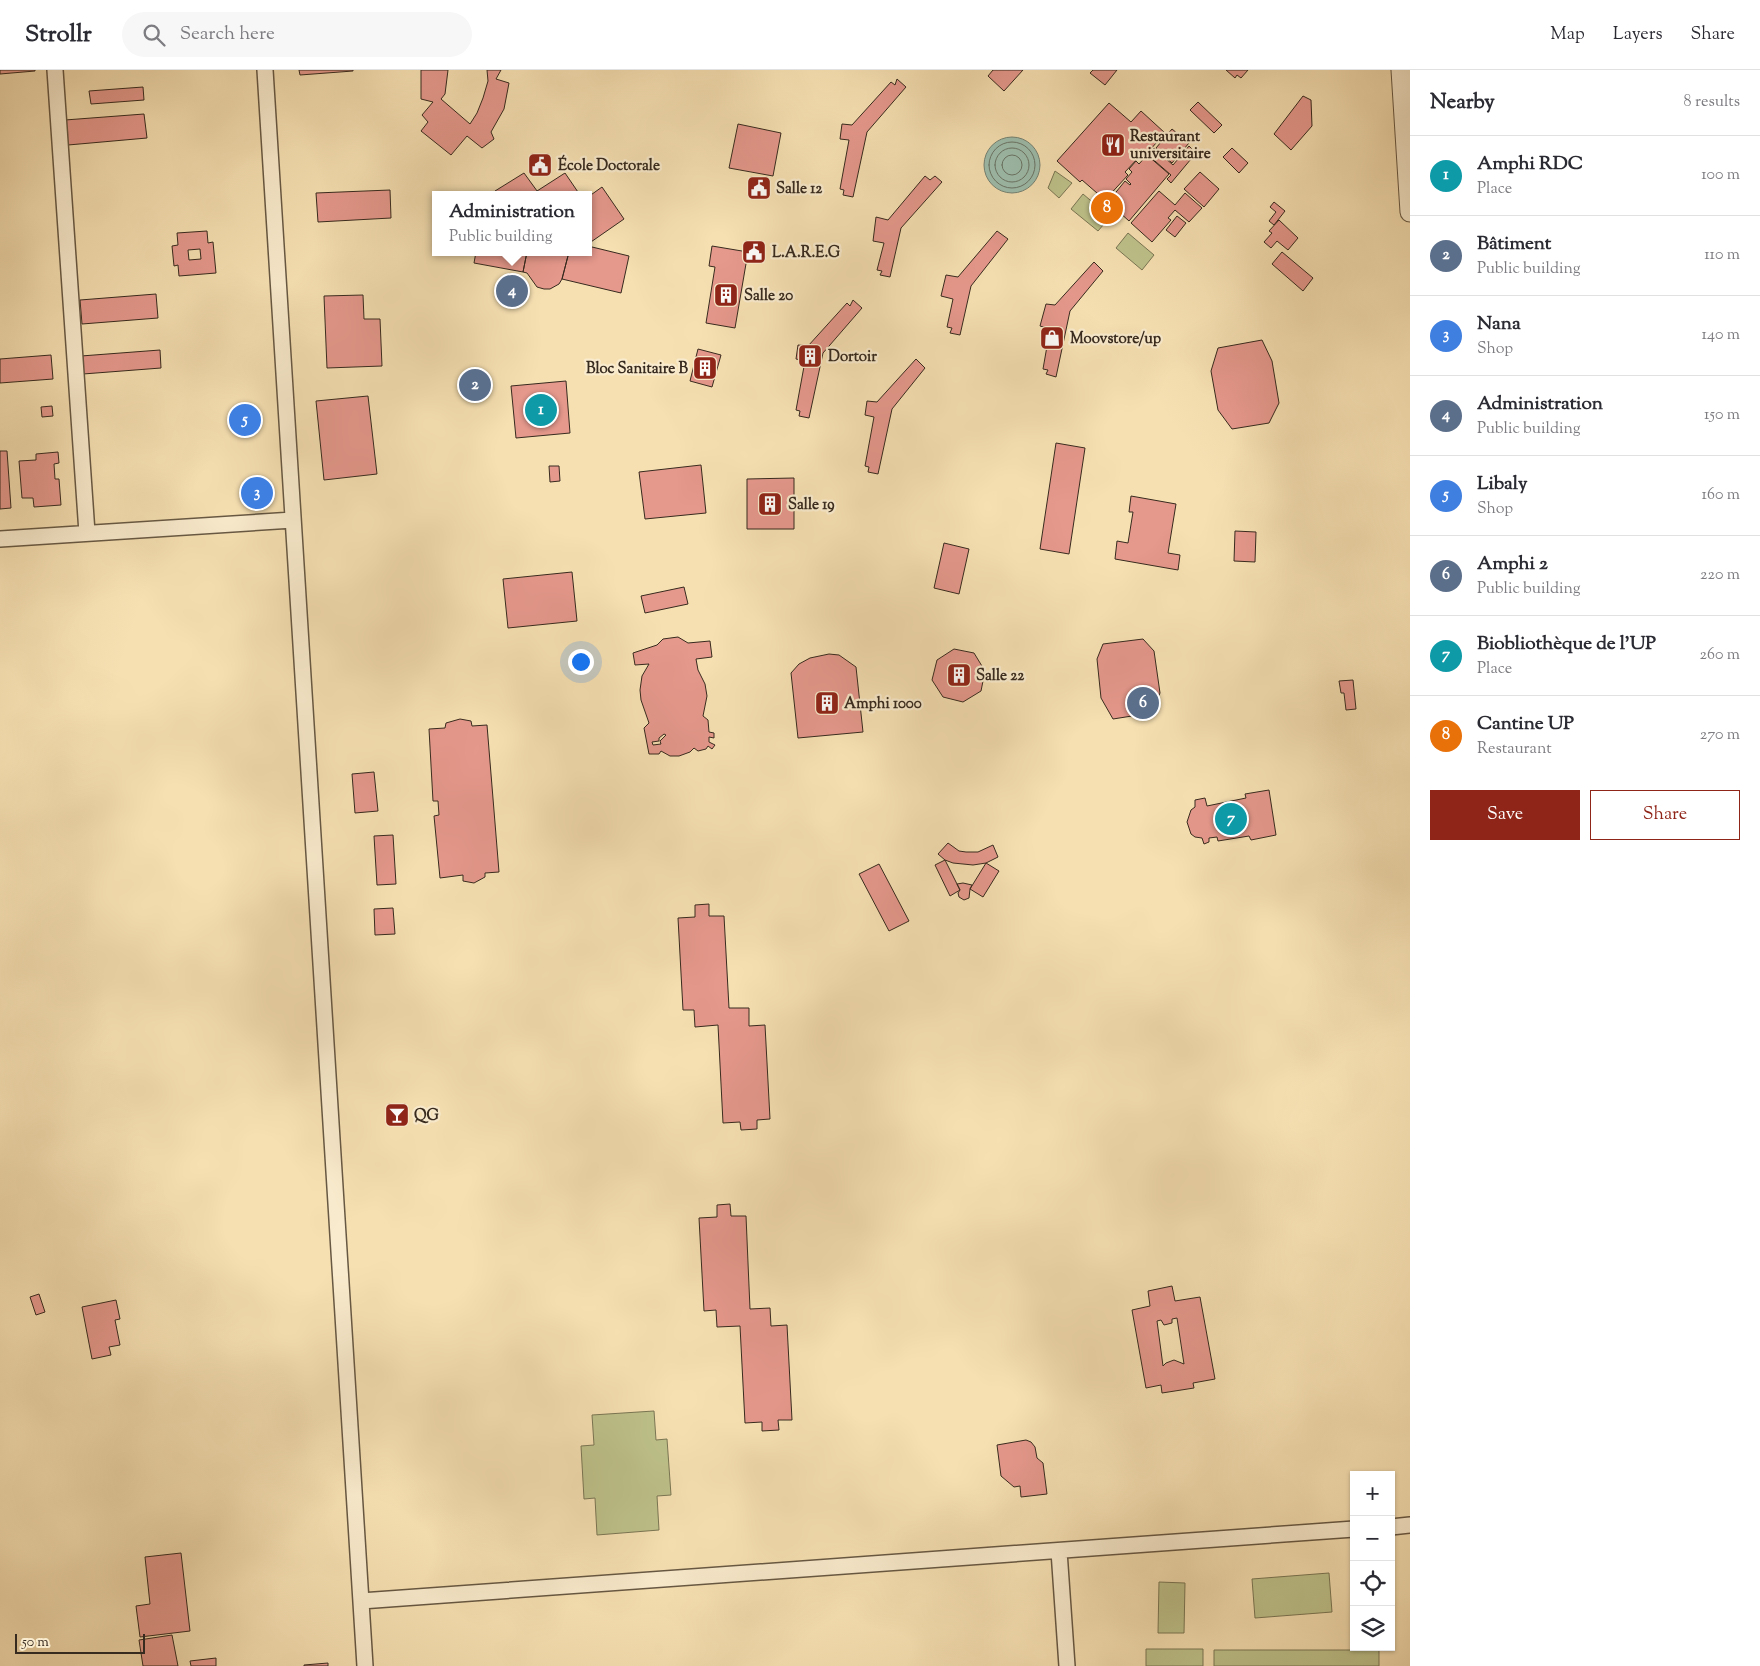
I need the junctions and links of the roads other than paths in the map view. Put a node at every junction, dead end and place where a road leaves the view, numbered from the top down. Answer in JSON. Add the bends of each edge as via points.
{"nodes":[{"id":1,"x":55,"y":70,"type":"edge"},
{"id":2,"x":265,"y":70,"type":"edge"},
{"id":3,"x":1400,"y":70,"type":"edge"},
{"id":4,"x":1410,"y":212,"type":"edge"},
{"id":5,"x":293,"y":520,"type":"junction"},
{"id":6,"x":87,"y":533,"type":"junction"},
{"id":7,"x":0,"y":539,"type":"edge"},
{"id":8,"x":1410,"y":1525,"type":"edge"},
{"id":9,"x":1395,"y":1527,"type":"edge"},
{"id":10,"x":1350,"y":1530,"type":"edge"},
{"id":11,"x":1059,"y":1551,"type":"junction"},
{"id":12,"x":361,"y":1601,"type":"junction"},
{"id":13,"x":365,"y":1666,"type":"edge"},
{"id":14,"x":1067,"y":1666,"type":"edge"}],
"edges":[{"from":1,"to":6,"type":"street"},
{"from":2,"to":5,"type":"street"},
{"from":3,"to":4,"type":"street"},
{"from":5,"to":6,"type":"street"},
{"from":5,"to":12,"type":"street"},
{"from":6,"to":7,"type":"street"},
{"from":8,"to":9,"type":"street"},
{"from":10,"to":11,"type":"street"},
{"from":11,"to":12,"type":"street"},
{"from":11,"to":14,"type":"street"},
{"from":12,"to":13,"type":"street"}]}
